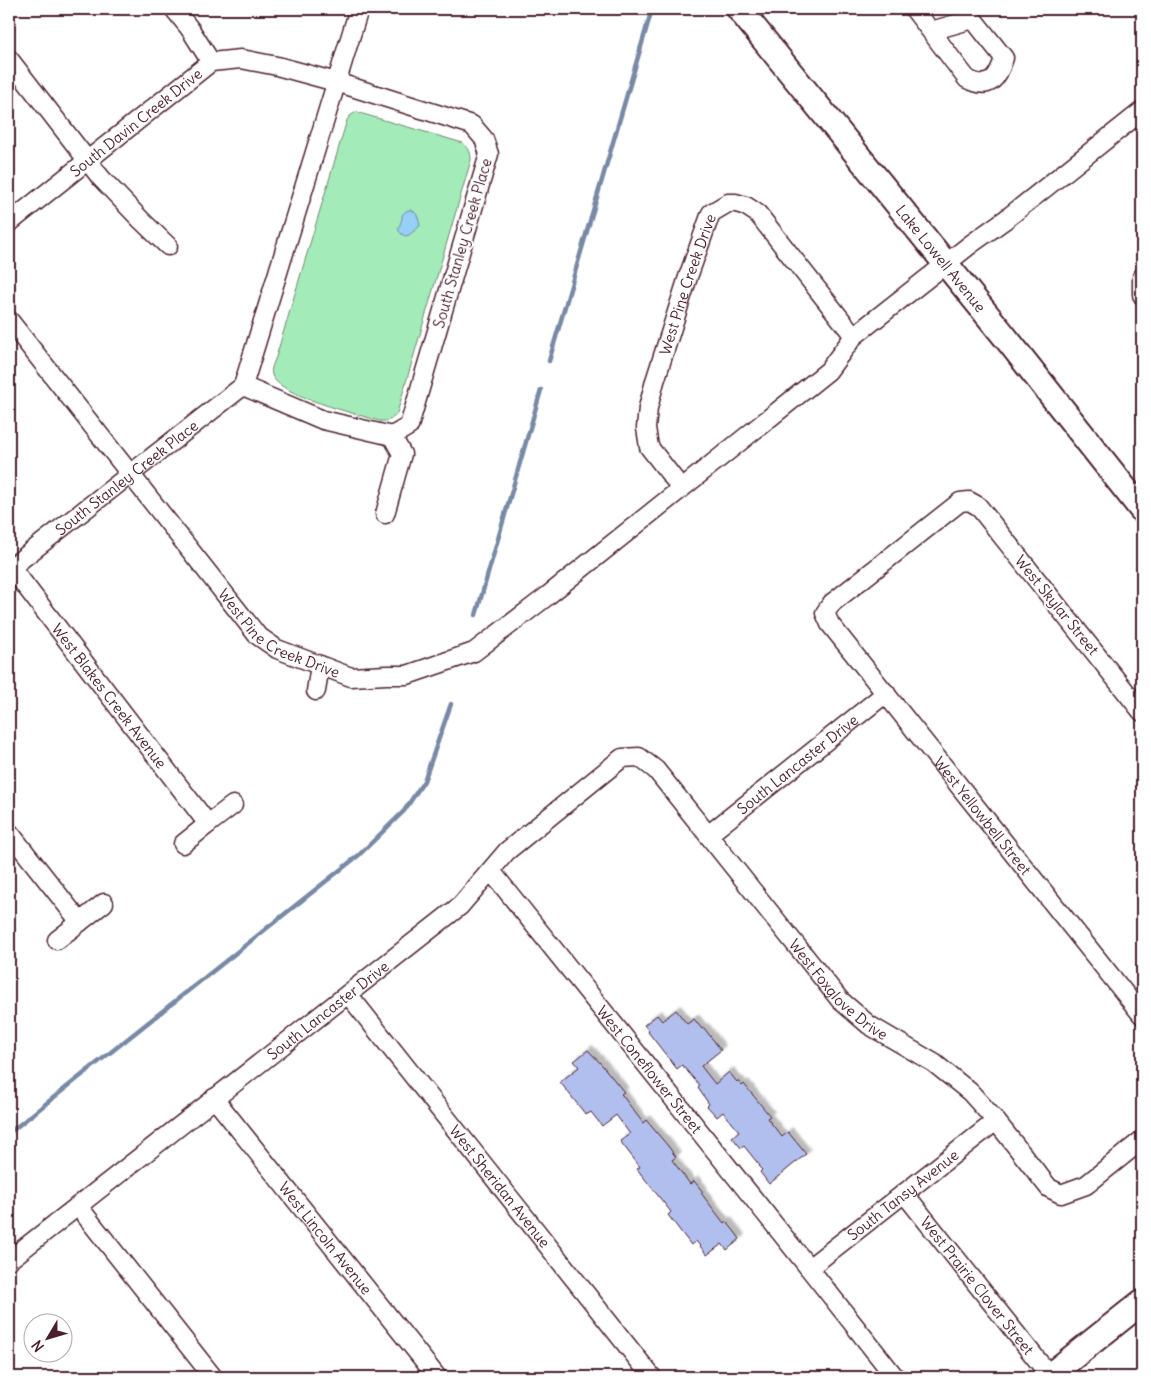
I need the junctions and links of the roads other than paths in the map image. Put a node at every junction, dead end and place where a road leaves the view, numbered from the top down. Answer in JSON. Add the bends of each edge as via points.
{"nodes":[{"id":1,"x":174,"y":9,"type":"edge"},
{"id":2,"x":359,"y":9,"type":"edge"},
{"id":3,"x":740,"y":9,"type":"edge"},
{"id":4,"x":914,"y":9,"type":"edge"},
{"id":5,"x":931,"y":31,"type":"dead end"},
{"id":6,"x":9,"y":59,"type":"edge"},
{"id":7,"x":211,"y":62,"type":"junction"},
{"id":8,"x":336,"y":82,"type":"junction"},
{"id":9,"x":1142,"y":111,"type":"edge"},
{"id":10,"x":87,"y":160,"type":"junction"},
{"id":11,"x":9,"y":223,"type":"edge"},
{"id":12,"x":168,"y":246,"type":"dead end"},
{"id":13,"x":946,"y":264,"type":"junction"},
{"id":14,"x":1142,"y":277,"type":"edge"},
{"id":15,"x":1142,"y":295,"type":"edge"},
{"id":16,"x":9,"y":320,"type":"edge"},
{"id":17,"x":854,"y":336,"type":"junction"},
{"id":18,"x":243,"y":386,"type":"junction"},
{"id":19,"x":392,"y":436,"type":"junction"},
{"id":20,"x":131,"y":474,"type":"junction"},
{"id":21,"x":681,"y":488,"type":"junction"},
{"id":22,"x":969,"y":501,"type":"joint"},
{"id":23,"x":1142,"y":510,"type":"edge"},
{"id":24,"x":385,"y":514,"type":"dead end"},
{"id":25,"x":10,"y":568,"type":"edge"},
{"id":26,"x":320,"y":665,"type":"junction"},
{"id":27,"x":316,"y":690,"type":"dead end"},
{"id":28,"x":886,"y":694,"type":"junction"},
{"id":29,"x":1142,"y":712,"type":"edge"},
{"id":30,"x":639,"y":757,"type":"joint"},
{"id":31,"x":233,"y":804,"type":"dead end"},
{"id":32,"x":208,"y":824,"type":"junction"},
{"id":33,"x":9,"y":832,"type":"edge"},
{"id":34,"x":708,"y":835,"type":"junction"},
{"id":35,"x":183,"y":844,"type":"dead end"},
{"id":36,"x":491,"y":871,"type":"junction"},
{"id":37,"x":104,"y":903,"type":"dead end"},
{"id":38,"x":80,"y":922,"type":"junction"},
{"id":39,"x":57,"y":940,"type":"dead end"},
{"id":40,"x":348,"y":994,"type":"junction"},
{"id":41,"x":1142,"y":1015,"type":"edge"},
{"id":42,"x":214,"y":1098,"type":"junction"},
{"id":43,"x":996,"y":1121,"type":"junction"},
{"id":44,"x":1142,"y":1140,"type":"edge"},
{"id":45,"x":904,"y":1193,"type":"junction"},
{"id":46,"x":78,"y":1206,"type":"junction"},
{"id":47,"x":9,"y":1260,"type":"edge"},
{"id":48,"x":809,"y":1268,"type":"junction"},
{"id":49,"x":1142,"y":1302,"type":"edge"},
{"id":50,"x":214,"y":1377,"type":"edge"},
{"id":51,"x":437,"y":1377,"type":"edge"},
{"id":52,"x":652,"y":1377,"type":"edge"},
{"id":53,"x":894,"y":1377,"type":"edge"},
{"id":54,"x":1049,"y":1377,"type":"edge"}],
"edges":[{"from":1,"to":7,"type":"street"},
{"from":2,"to":8,"type":"street"},
{"from":3,"to":13,"type":"main road","name":"Lake Lowell Avenue"},
{"from":4,"to":5,"type":"street"},
{"from":6,"to":10,"type":"street"},
{"from":7,"to":8,"type":"street","name":"South Davin Creek Drive","via":[[241,59]]},
{"from":7,"to":10,"type":"street","name":"South Davin Creek Drive"},
{"from":8,"to":18,"type":"street"},
{"from":8,"to":19,"type":"street","name":"South Stanley Creek Place","via":[[472,125],[484,138],[489,154],[409,426]]},
{"from":9,"to":13,"type":"street","name":"West Pine Creek Drive"},
{"from":10,"to":11,"type":"street","name":"South Davin Creek Drive"},
{"from":10,"to":12,"type":"street"},
{"from":13,"to":17,"type":"street","name":"West Pine Creek Drive"},
{"from":13,"to":23,"type":"main road","name":"Lake Lowell Avenue"},
{"from":14,"to":15,"type":"street"},
{"from":16,"to":20,"type":"street","name":"West Pine Creek Drive"},
{"from":17,"to":21,"type":"street","name":"West Pine Creek Drive","via":[[828,371]]},
{"from":17,"to":21,"type":"street","name":"West Pine Creek Drive","via":[[758,214],[736,203],[728,203],[711,214],[648,408],[646,428],[649,447]]},
{"from":18,"to":19,"type":"street","via":[[323,420]]},
{"from":18,"to":20,"type":"street","name":"South Stanley Creek Place"},
{"from":19,"to":24,"type":"street","via":[[402,454]]},
{"from":20,"to":25,"type":"street","name":"South Stanley Creek Place"},
{"from":20,"to":26,"type":"street","name":"West Pine Creek Drive","via":[[257,635],[277,649]]},
{"from":21,"to":26,"type":"street","name":"West Pine Creek Drive","via":[[474,652],[407,675],[351,677]]},
{"from":22,"to":28,"type":"street","name":"West Yellowbell Street","via":[[960,502],[832,603],[825,613],[830,624]]},
{"from":22,"to":29,"type":"street","name":"West Skylar Street","via":[[978,506]]},
{"from":25,"to":32,"type":"street","name":"West Blakes Creek Avenue"},
{"from":26,"to":27,"type":"street"},
{"from":28,"to":34,"type":"street","name":"South Lancaster Drive"},
{"from":28,"to":41,"type":"street","name":"West Yellowbell Street"},
{"from":30,"to":34,"type":"street","name":"West Foxglove Drive","via":[[656,770]]},
{"from":30,"to":36,"type":"street","name":"South Lancaster Drive","via":[[622,758],[507,851]]},
{"from":31,"to":32,"type":"street"},
{"from":32,"to":35,"type":"street"},
{"from":33,"to":38,"type":"street"},
{"from":34,"to":43,"type":"street","name":"West Foxglove Drive","via":[[840,1000],[869,1025],[934,1063],[970,1092]]},
{"from":36,"to":40,"type":"street","name":"South Lancaster Drive","via":[[460,906]]},
{"from":36,"to":48,"type":"street","name":"West Coneflower Street"},
{"from":37,"to":38,"type":"street"},
{"from":38,"to":39,"type":"street"},
{"from":40,"to":42,"type":"street","name":"South Lancaster Drive"},
{"from":40,"to":52,"type":"street","name":"West Sheridan Avenue"},
{"from":42,"to":46,"type":"street","name":"South Lancaster Drive"},
{"from":42,"to":51,"type":"street","name":"West Lincoln Avenue"},
{"from":43,"to":44,"type":"street","name":"West Foxglove Drive","via":[[1049,1188],[1061,1194],[1086,1185]]},
{"from":43,"to":45,"type":"street","name":"South Tansy Avenue"},
{"from":45,"to":48,"type":"street","name":"South Tansy Avenue"},
{"from":45,"to":54,"type":"street","name":"West Prairie Clover Street"},
{"from":46,"to":47,"type":"street","name":"South Lancaster Drive"},
{"from":46,"to":50,"type":"street"},
{"from":48,"to":53,"type":"street","name":"West Coneflower Street"},
{"from":49,"to":54,"type":"main road"}]}
